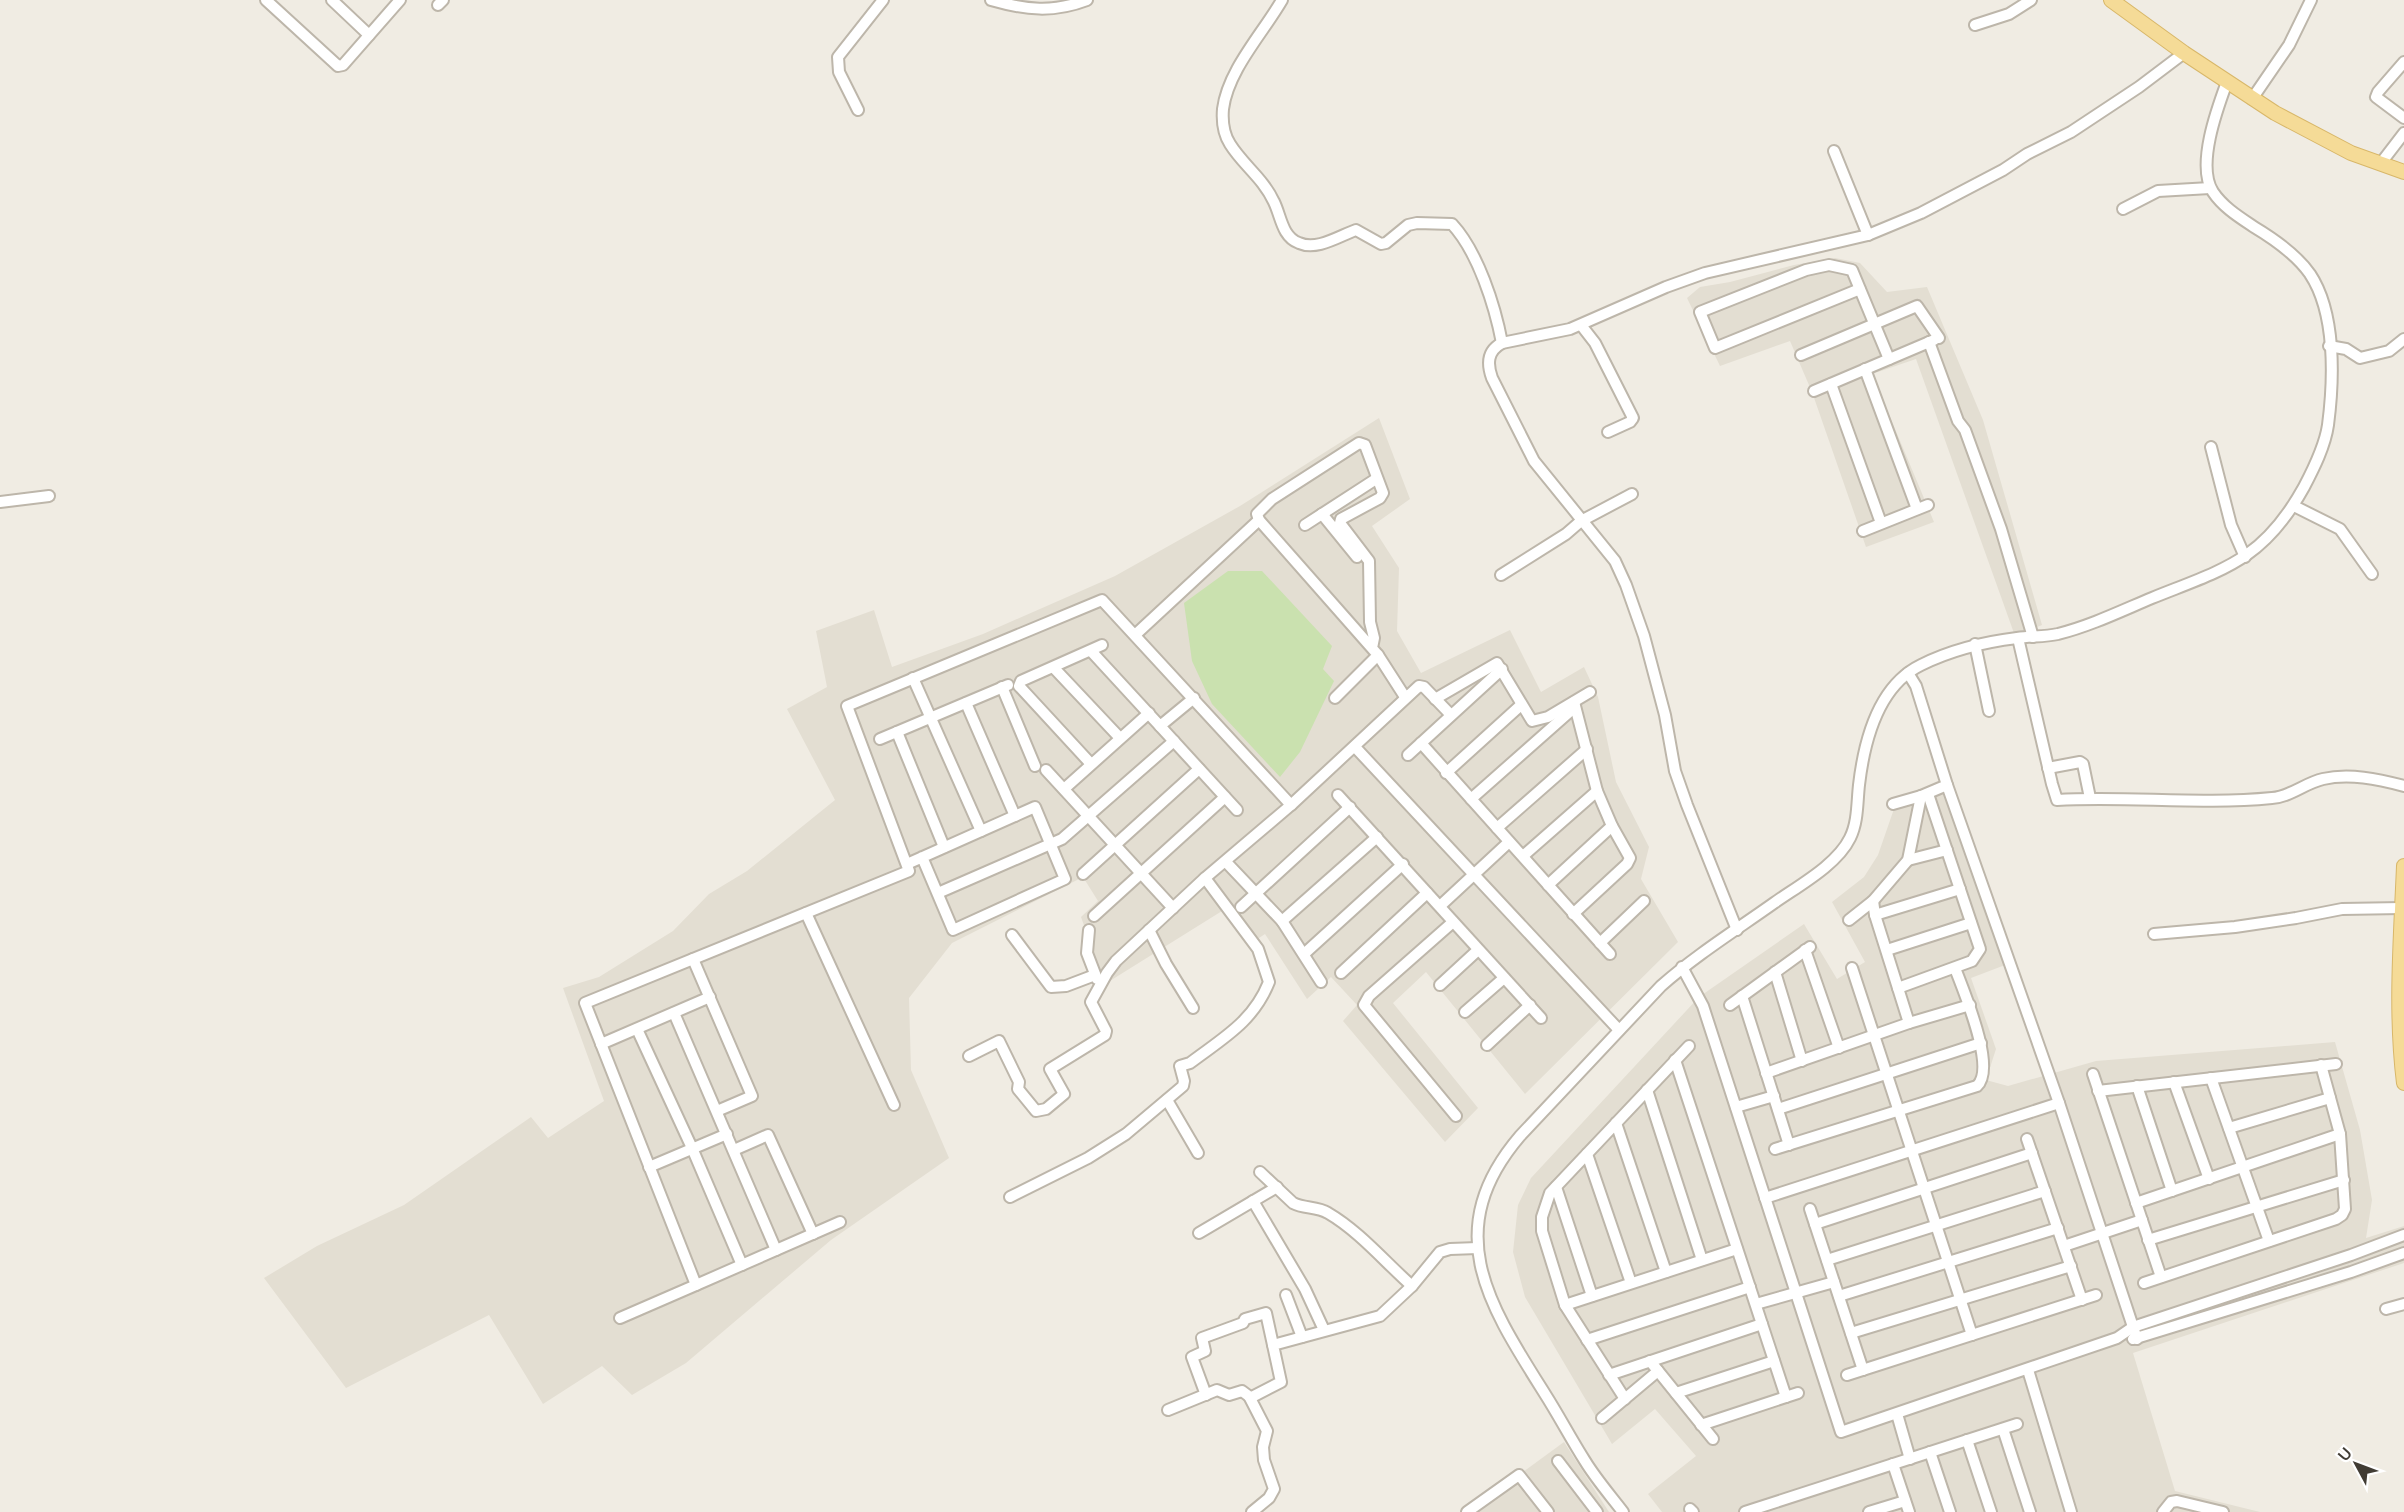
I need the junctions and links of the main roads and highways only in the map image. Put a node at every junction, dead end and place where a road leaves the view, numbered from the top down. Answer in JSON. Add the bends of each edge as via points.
{"nodes":[{"id":1,"x":2111,"y":0,"type":"edge"},
{"id":2,"x":2404,"y":172,"type":"edge"},
{"id":3,"x":2404,"y":866,"type":"edge"},
{"id":4,"x":2404,"y":1083,"type":"edge"}],
"edges":[{"from":1,"to":2,"type":"main road","via":[[2240,91],[2327,141]]},
{"from":3,"to":4,"type":"main road","via":[[2399,1006]]}]}
